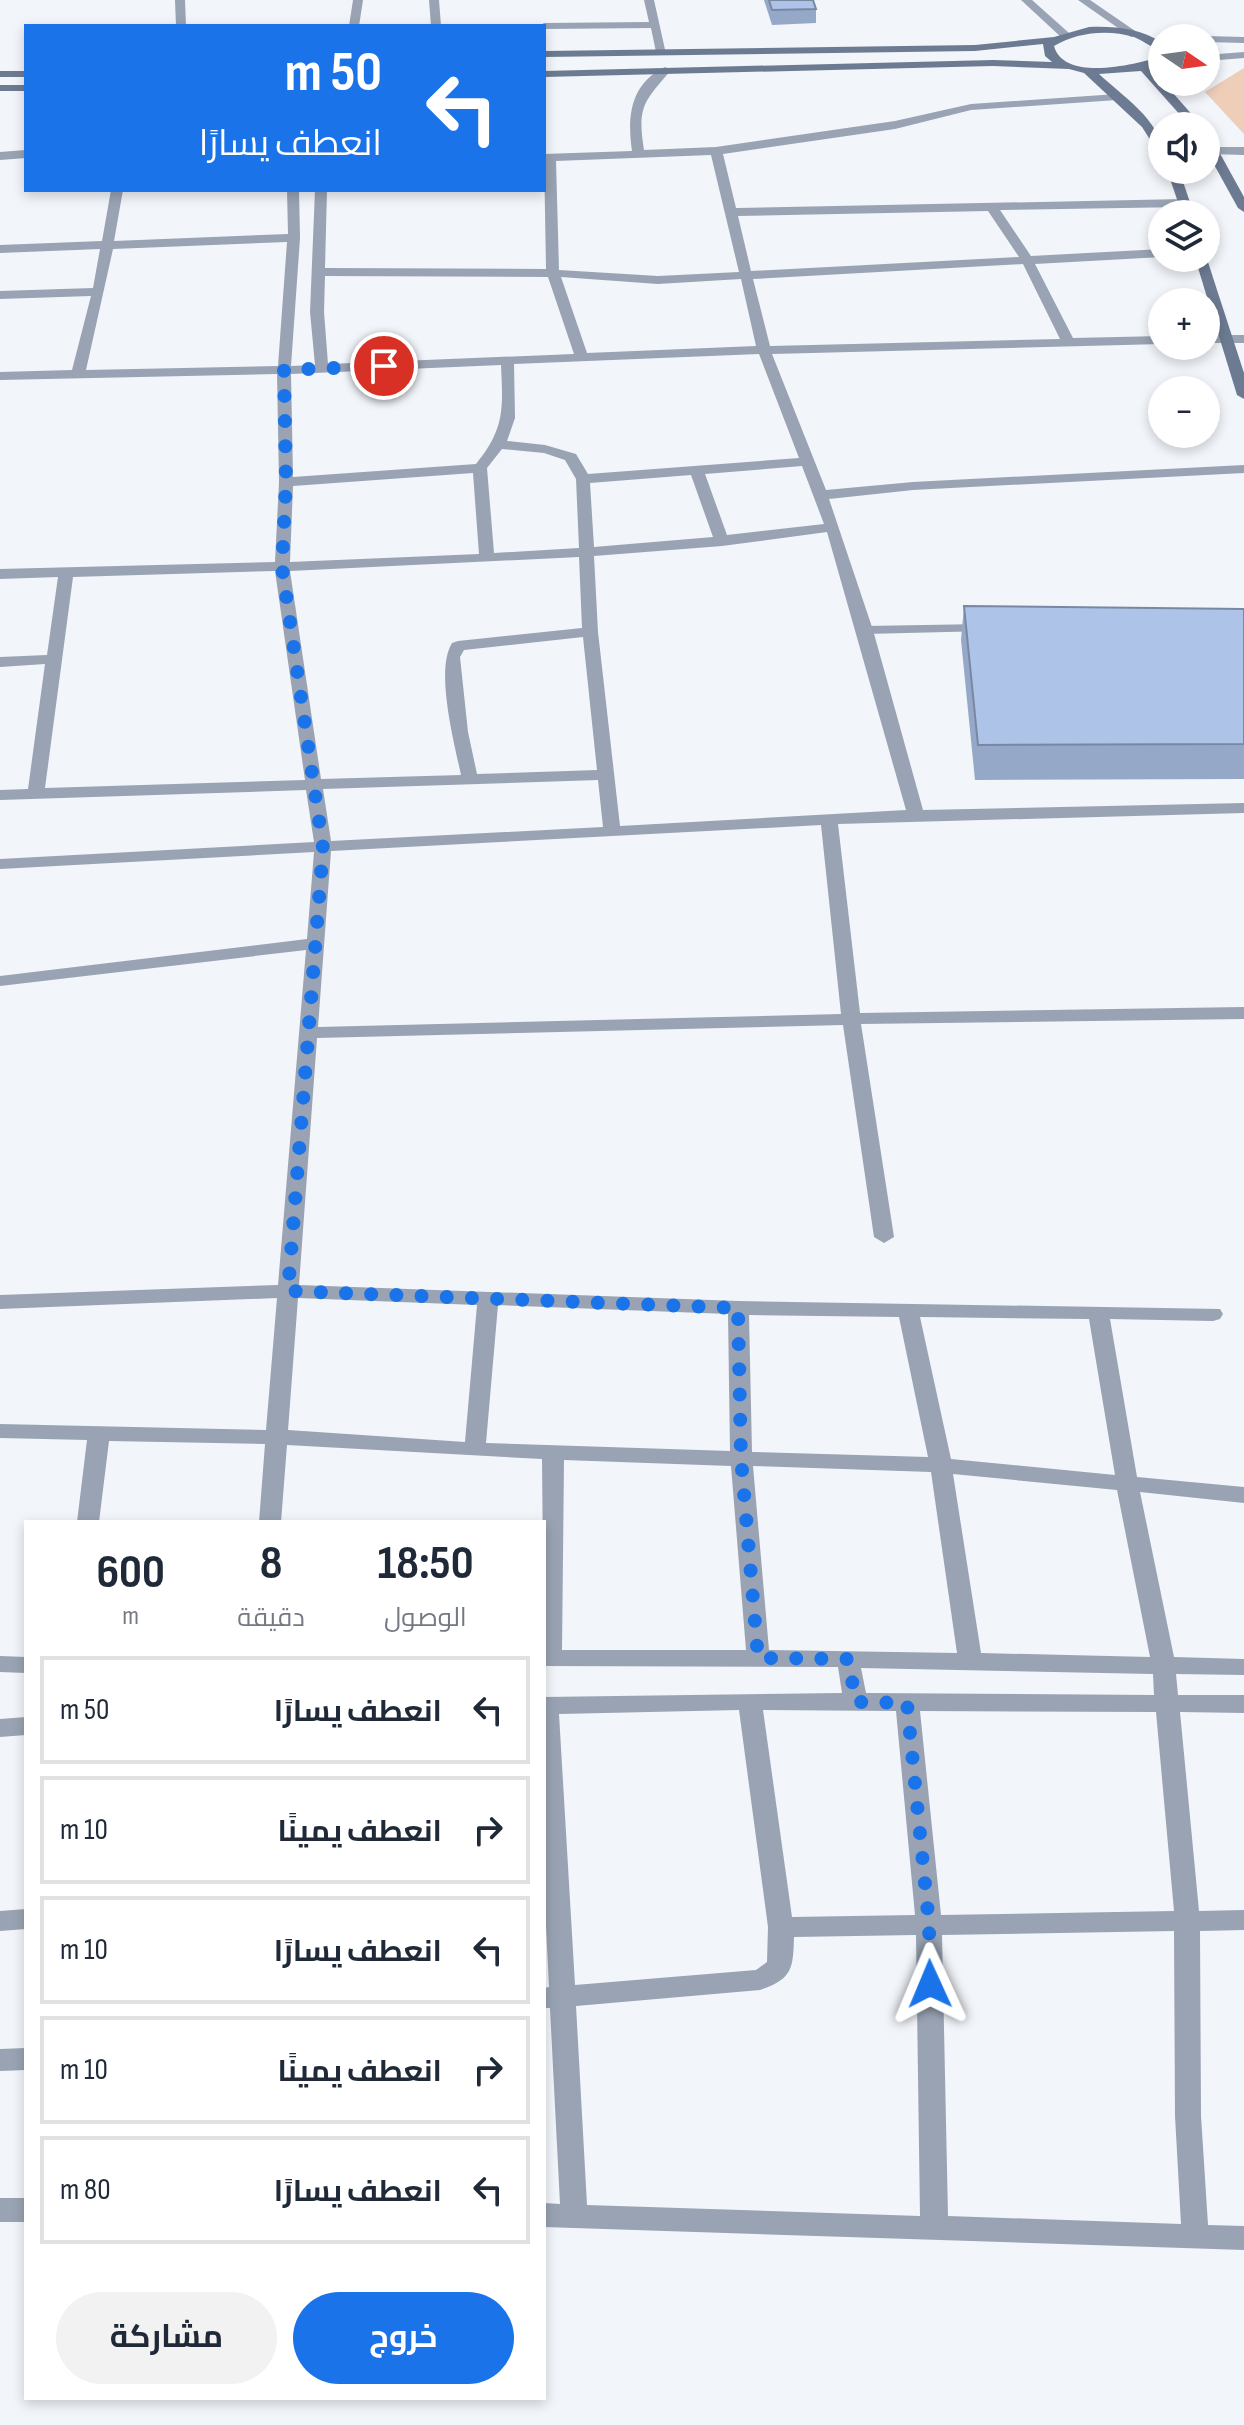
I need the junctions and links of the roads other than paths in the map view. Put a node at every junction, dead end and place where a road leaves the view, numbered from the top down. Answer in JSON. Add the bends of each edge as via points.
{"nodes":[{"id":1,"x":180,"y":0,"type":"edge"},
{"id":2,"x":358,"y":0,"type":"edge"},
{"id":3,"x":434,"y":0,"type":"edge"},
{"id":4,"x":649,"y":0,"type":"edge"},
{"id":5,"x":1026,"y":0,"type":"edge"},
{"id":6,"x":1083,"y":0,"type":"edge"},
{"id":7,"x":181,"y":24,"type":"edge"},
{"id":8,"x":354,"y":24,"type":"edge"},
{"id":9,"x":436,"y":24,"type":"edge"},
{"id":10,"x":653,"y":25,"type":"junction"},
{"id":11,"x":546,"y":26,"type":"edge"},
{"id":12,"x":1135,"y":35,"type":"junction"},
{"id":13,"x":1060,"y":38,"type":"junction"},
{"id":14,"x":1148,"y":39,"type":"edge"},
{"id":15,"x":1220,"y":39,"type":"edge"},
{"id":16,"x":1244,"y":40,"type":"edge"},
{"id":17,"x":662,"y":52,"type":"junction"},
{"id":18,"x":546,"y":54,"type":"edge"},
{"id":19,"x":1244,"y":55,"type":"edge"},
{"id":20,"x":1220,"y":57,"type":"edge"},
{"id":21,"x":1070,"y":66,"type":"junction"},
{"id":22,"x":1148,"y":67,"type":"edge"},
{"id":23,"x":1145,"y":68,"type":"junction"},
{"id":24,"x":665,"y":70,"type":"junction"},
{"id":25,"x":1088,"y":70,"type":"junction"},
{"id":26,"x":0,"y":74,"type":"edge"},
{"id":27,"x":24,"y":74,"type":"edge"},
{"id":28,"x":546,"y":74,"type":"edge"},
{"id":29,"x":0,"y":88,"type":"edge"},
{"id":30,"x":24,"y":88,"type":"edge"},
{"id":31,"x":1117,"y":97,"type":"junction"},
{"id":32,"x":1184,"y":112,"type":"edge"},
{"id":33,"x":1148,"y":128,"type":"edge"},
{"id":34,"x":716,"y":151,"type":"junction"},
{"id":35,"x":1220,"y":151,"type":"edge"},
{"id":36,"x":1244,"y":151,"type":"edge"},
{"id":37,"x":24,"y":154,"type":"edge"},
{"id":38,"x":0,"y":156,"type":"edge"},
{"id":39,"x":639,"y":156,"type":"junction"},
{"id":40,"x":547,"y":159,"type":"edge"},
{"id":41,"x":1220,"y":161,"type":"edge"},
{"id":42,"x":117,"y":192,"type":"edge"},
{"id":43,"x":293,"y":192,"type":"edge"},
{"id":44,"x":321,"y":192,"type":"edge"},
{"id":45,"x":992,"y":208,"type":"junction"},
{"id":46,"x":1244,"y":208,"type":"edge"},
{"id":47,"x":1148,"y":209,"type":"edge"},
{"id":48,"x":729,"y":212,"type":"junction"},
{"id":49,"x":294,"y":238,"type":"junction"},
{"id":50,"x":107,"y":245,"type":"junction"},
{"id":51,"x":0,"y":249,"type":"edge"},
{"id":52,"x":1148,"y":254,"type":"edge"},
{"id":53,"x":1027,"y":260,"type":"junction"},
{"id":54,"x":319,"y":272,"type":"junction"},
{"id":55,"x":1205,"y":272,"type":"edge"},
{"id":56,"x":553,"y":273,"type":"junction"},
{"id":57,"x":744,"y":275,"type":"junction"},
{"id":58,"x":99,"y":292,"type":"junction"},
{"id":59,"x":0,"y":295,"type":"edge"},
{"id":60,"x":1220,"y":339,"type":"edge"},
{"id":61,"x":1224,"y":339,"type":"junction"},
{"id":62,"x":1244,"y":339,"type":"edge"},
{"id":63,"x":1148,"y":340,"type":"edge"},
{"id":64,"x":1068,"y":341,"type":"junction"},
{"id":65,"x":764,"y":350,"type":"junction"},
{"id":66,"x":582,"y":358,"type":"junction"},
{"id":67,"x":507,"y":361,"type":"junction"},
{"id":68,"x":322,"y":368,"type":"junction"},
{"id":69,"x":284,"y":370,"type":"junction"},
{"id":70,"x":78,"y":374,"type":"junction"},
{"id":71,"x":0,"y":376,"type":"edge"},
{"id":72,"x":1244,"y":395,"type":"edge"},
{"id":73,"x":501,"y":445,"type":"junction"},
{"id":74,"x":809,"y":461,"type":"junction"},
{"id":75,"x":480,"y":468,"type":"junction"},
{"id":76,"x":696,"y":469,"type":"junction"},
{"id":77,"x":1244,"y":469,"type":"edge"},
{"id":78,"x":583,"y":479,"type":"junction"},
{"id":79,"x":286,"y":482,"type":"junction"},
{"id":80,"x":821,"y":495,"type":"junction"},
{"id":81,"x":833,"y":527,"type":"junction"},
{"id":82,"x":722,"y":542,"type":"junction"},
{"id":83,"x":588,"y":553,"type":"junction"},
{"id":84,"x":487,"y":559,"type":"junction"},
{"id":85,"x":282,"y":567,"type":"junction"},
{"id":86,"x":66,"y":572,"type":"junction"},
{"id":87,"x":0,"y":574,"type":"edge"},
{"id":88,"x":1001,"y":628,"type":"edge"},
{"id":89,"x":865,"y":630,"type":"junction"},
{"id":90,"x":590,"y":632,"type":"junction"},
{"id":91,"x":54,"y":659,"type":"junction"},
{"id":92,"x":0,"y":662,"type":"edge"},
{"id":93,"x":606,"y":775,"type":"junction"},
{"id":94,"x":470,"y":780,"type":"junction"},
{"id":95,"x":316,"y":787,"type":"junction"},
{"id":96,"x":36,"y":793,"type":"junction"},
{"id":97,"x":0,"y":795,"type":"edge"},
{"id":98,"x":1244,"y":808,"type":"edge"},
{"id":99,"x":916,"y":815,"type":"junction"},
{"id":100,"x":829,"y":820,"type":"junction"},
{"id":101,"x":612,"y":831,"type":"junction"},
{"id":102,"x":323,"y":848,"type":"junction"},
{"id":103,"x":0,"y":864,"type":"edge"},
{"id":104,"x":316,"y":943,"type":"junction"},
{"id":105,"x":0,"y":981,"type":"edge"},
{"id":106,"x":1244,"y":1013,"type":"edge"},
{"id":107,"x":851,"y":1019,"type":"junction"},
{"id":108,"x":308,"y":1033,"type":"junction"},
{"id":109,"x":884,"y":1237,"type":"dead end"},
{"id":110,"x":288,"y":1291,"type":"junction"},
{"id":111,"x":488,"y":1297,"type":"junction"},
{"id":112,"x":0,"y":1302,"type":"edge"},
{"id":113,"x":738,"y":1308,"type":"junction"},
{"id":114,"x":908,"y":1311,"type":"junction"},
{"id":115,"x":1099,"y":1314,"type":"junction"},
{"id":116,"x":1213,"y":1314,"type":"dead end"},
{"id":117,"x":0,"y":1431,"type":"edge"},
{"id":118,"x":99,"y":1434,"type":"junction"},
{"id":119,"x":277,"y":1437,"type":"junction"},
{"id":120,"x":475,"y":1450,"type":"junction"},
{"id":121,"x":553,"y":1453,"type":"junction"},
{"id":122,"x":741,"y":1458,"type":"junction"},
{"id":123,"x":941,"y":1465,"type":"junction"},
{"id":124,"x":1127,"y":1483,"type":"junction"},
{"id":125,"x":1244,"y":1495,"type":"edge"},
{"id":126,"x":88,"y":1520,"type":"edge"},
{"id":127,"x":270,"y":1520,"type":"edge"},
{"id":128,"x":547,"y":1658,"type":"edge"},
{"id":129,"x":758,"y":1658,"type":"junction"},
{"id":130,"x":848,"y":1659,"type":"junction"},
{"id":131,"x":970,"y":1661,"type":"junction"},
{"id":132,"x":0,"y":1664,"type":"edge"},
{"id":133,"x":24,"y":1665,"type":"edge"},
{"id":134,"x":1164,"y":1666,"type":"junction"},
{"id":135,"x":1244,"y":1667,"type":"edge"},
{"id":136,"x":750,"y":1701,"type":"junction"},
{"id":137,"x":856,"y":1702,"type":"junction"},
{"id":138,"x":907,"y":1703,"type":"junction"},
{"id":139,"x":1167,"y":1703,"type":"junction"},
{"id":140,"x":1244,"y":1704,"type":"edge"},
{"id":141,"x":546,"y":1706,"type":"edge"},
{"id":142,"x":24,"y":1726,"type":"edge"},
{"id":143,"x":0,"y":1728,"type":"edge"},
{"id":144,"x":24,"y":1919,"type":"edge"},
{"id":145,"x":1187,"y":1920,"type":"junction"},
{"id":146,"x":1244,"y":1920,"type":"edge"},
{"id":147,"x":0,"y":1921,"type":"edge"},
{"id":148,"x":929,"y":1924,"type":"junction"},
{"id":149,"x":781,"y":1927,"type":"junction"},
{"id":150,"x":552,"y":1998,"type":"edge"},
{"id":151,"x":24,"y":2059,"type":"edge"},
{"id":152,"x":0,"y":2060,"type":"edge"},
{"id":153,"x":0,"y":2210,"type":"edge"},
{"id":154,"x":24,"y":2210,"type":"edge"},
{"id":155,"x":546,"y":2215,"type":"edge"},
{"id":156,"x":574,"y":2215,"type":"junction"},
{"id":157,"x":934,"y":2227,"type":"junction"},
{"id":158,"x":1195,"y":2234,"type":"junction"},
{"id":159,"x":1244,"y":2238,"type":"edge"}],
"edges":[{"from":1,"to":7,"type":"street"},
{"from":2,"to":8,"type":"street"},
{"from":3,"to":9,"type":"street"},
{"from":4,"to":10,"type":"street"},
{"from":5,"to":13,"type":"street"},
{"from":6,"to":12,"type":"street"},
{"from":10,"to":11,"type":"street"},
{"from":10,"to":17,"type":"street"},
{"from":12,"to":13,"type":"main road","via":[[1099,31]]},
{"from":12,"to":14,"type":"main road"},
{"from":13,"to":17,"type":"main road","via":[[975,48]]},
{"from":13,"to":21,"type":"main road","via":[[1048,45],[1050,56]]},
{"from":15,"to":16,"type":"street"},
{"from":17,"to":18,"type":"main road"},
{"from":19,"to":20,"type":"street"},
{"from":21,"to":24,"type":"main road"},
{"from":21,"to":25,"type":"main road"},
{"from":22,"to":23,"type":"main road"},
{"from":23,"to":25,"type":"main road"},
{"from":23,"to":32,"type":"main road"},
{"from":24,"to":28,"type":"main road"},
{"from":24,"to":39,"type":"street","via":[[638,95],[633,117]]},
{"from":25,"to":31,"type":"main road"},
{"from":26,"to":27,"type":"main road"},
{"from":29,"to":30,"type":"main road"},
{"from":31,"to":33,"type":"main road"},
{"from":31,"to":34,"type":"street","via":[[971,107],[895,125]]},
{"from":34,"to":39,"type":"street"},
{"from":34,"to":48,"type":"street"},
{"from":35,"to":36,"type":"street"},
{"from":37,"to":38,"type":"street"},
{"from":39,"to":40,"type":"street"},
{"from":40,"to":56,"type":"street"},
{"from":41,"to":46,"type":"main road"},
{"from":42,"to":50,"type":"street"},
{"from":43,"to":49,"type":"street"},
{"from":44,"to":54,"type":"street"},
{"from":45,"to":47,"type":"street"},
{"from":45,"to":48,"type":"street"},
{"from":45,"to":53,"type":"street"},
{"from":48,"to":57,"type":"street"},
{"from":49,"to":50,"type":"street"},
{"from":49,"to":69,"type":"street"},
{"from":50,"to":51,"type":"street"},
{"from":50,"to":58,"type":"street"},
{"from":52,"to":53,"type":"street"},
{"from":53,"to":57,"type":"street"},
{"from":53,"to":64,"type":"street"},
{"from":54,"to":56,"type":"street"},
{"from":54,"to":68,"type":"street"},
{"from":55,"to":61,"type":"main road"},
{"from":56,"to":57,"type":"street","via":[[658,280]]},
{"from":56,"to":66,"type":"street"},
{"from":57,"to":65,"type":"street"},
{"from":58,"to":59,"type":"street"},
{"from":58,"to":70,"type":"street"},
{"from":60,"to":61,"type":"street"},
{"from":61,"to":62,"type":"street"},
{"from":61,"to":72,"type":"main road"},
{"from":63,"to":64,"type":"street"},
{"from":64,"to":65,"type":"street"},
{"from":65,"to":66,"type":"street"},
{"from":65,"to":74,"type":"street"},
{"from":66,"to":67,"type":"street"},
{"from":67,"to":68,"type":"street"},
{"from":67,"to":73,"type":"street","via":[[509,428]]},
{"from":68,"to":69,"type":"street"},
{"from":69,"to":70,"type":"street"},
{"from":69,"to":79,"type":"street"},
{"from":70,"to":71,"type":"street"},
{"from":73,"to":75,"type":"street"},
{"from":73,"to":78,"type":"street","via":[[560,452],[577,463]]},
{"from":74,"to":76,"type":"street"},
{"from":74,"to":80,"type":"street"},
{"from":75,"to":79,"type":"street"},
{"from":75,"to":84,"type":"street"},
{"from":76,"to":78,"type":"street"},
{"from":76,"to":82,"type":"street"},
{"from":77,"to":80,"type":"street"},
{"from":78,"to":83,"type":"street"},
{"from":79,"to":85,"type":"street"},
{"from":80,"to":81,"type":"street"},
{"from":81,"to":82,"type":"street"},
{"from":81,"to":89,"type":"street"},
{"from":82,"to":83,"type":"street"},
{"from":83,"to":84,"type":"street"},
{"from":83,"to":90,"type":"street"},
{"from":84,"to":85,"type":"street"},
{"from":85,"to":86,"type":"street"},
{"from":85,"to":95,"type":"street"},
{"from":86,"to":87,"type":"street"},
{"from":86,"to":91,"type":"street"},
{"from":88,"to":89,"type":"lane"},
{"from":89,"to":99,"type":"street"},
{"from":90,"to":93,"type":"street"},
{"from":90,"to":94,"type":"street","via":[[458,646],[452,657]]},
{"from":91,"to":92,"type":"street"},
{"from":91,"to":96,"type":"street"},
{"from":93,"to":94,"type":"street"},
{"from":93,"to":101,"type":"street"},
{"from":94,"to":95,"type":"street"},
{"from":95,"to":96,"type":"street"},
{"from":95,"to":102,"type":"street"},
{"from":96,"to":97,"type":"street"},
{"from":98,"to":99,"type":"street"},
{"from":99,"to":100,"type":"street"},
{"from":100,"to":101,"type":"street"},
{"from":100,"to":107,"type":"street"},
{"from":101,"to":102,"type":"street"},
{"from":102,"to":103,"type":"street"},
{"from":102,"to":104,"type":"street"},
{"from":104,"to":105,"type":"street"},
{"from":104,"to":108,"type":"street"},
{"from":106,"to":107,"type":"street"},
{"from":107,"to":108,"type":"street"},
{"from":107,"to":109,"type":"street"},
{"from":108,"to":110,"type":"street"},
{"from":110,"to":111,"type":"street"},
{"from":110,"to":112,"type":"street"},
{"from":110,"to":119,"type":"street"},
{"from":111,"to":113,"type":"street"},
{"from":111,"to":120,"type":"street"},
{"from":113,"to":114,"type":"street"},
{"from":113,"to":122,"type":"street"},
{"from":114,"to":115,"type":"street"},
{"from":114,"to":123,"type":"street"},
{"from":115,"to":116,"type":"street"},
{"from":115,"to":124,"type":"street"},
{"from":117,"to":118,"type":"street"},
{"from":118,"to":119,"type":"street"},
{"from":118,"to":126,"type":"street"},
{"from":119,"to":120,"type":"street"},
{"from":119,"to":127,"type":"street"},
{"from":120,"to":121,"type":"street"},
{"from":121,"to":122,"type":"street"},
{"from":121,"to":128,"type":"street"},
{"from":122,"to":123,"type":"street"},
{"from":122,"to":129,"type":"street"},
{"from":123,"to":124,"type":"street"},
{"from":123,"to":131,"type":"street"},
{"from":124,"to":125,"type":"street"},
{"from":124,"to":134,"type":"street"},
{"from":128,"to":129,"type":"street"},
{"from":129,"to":130,"type":"street"},
{"from":130,"to":131,"type":"street"},
{"from":130,"to":137,"type":"street"},
{"from":131,"to":134,"type":"street"},
{"from":132,"to":133,"type":"street"},
{"from":134,"to":135,"type":"street"},
{"from":134,"to":139,"type":"street"},
{"from":136,"to":137,"type":"street"},
{"from":136,"to":141,"type":"street"},
{"from":136,"to":149,"type":"street"},
{"from":137,"to":138,"type":"street"},
{"from":138,"to":139,"type":"street"},
{"from":138,"to":148,"type":"street"},
{"from":139,"to":140,"type":"street"},
{"from":139,"to":145,"type":"street"},
{"from":141,"to":150,"type":"street"},
{"from":142,"to":143,"type":"street"},
{"from":144,"to":147,"type":"street"},
{"from":145,"to":146,"type":"street"},
{"from":145,"to":148,"type":"street"},
{"from":145,"to":158,"type":"street"},
{"from":148,"to":149,"type":"street"},
{"from":148,"to":157,"type":"street"},
{"from":149,"to":150,"type":"street","via":[[780,1966],[760,1980]]},
{"from":150,"to":156,"type":"street"},
{"from":151,"to":152,"type":"street"},
{"from":153,"to":154,"type":"street"},
{"from":155,"to":156,"type":"street"},
{"from":156,"to":157,"type":"street"},
{"from":157,"to":158,"type":"street"},
{"from":158,"to":159,"type":"street"}]}
